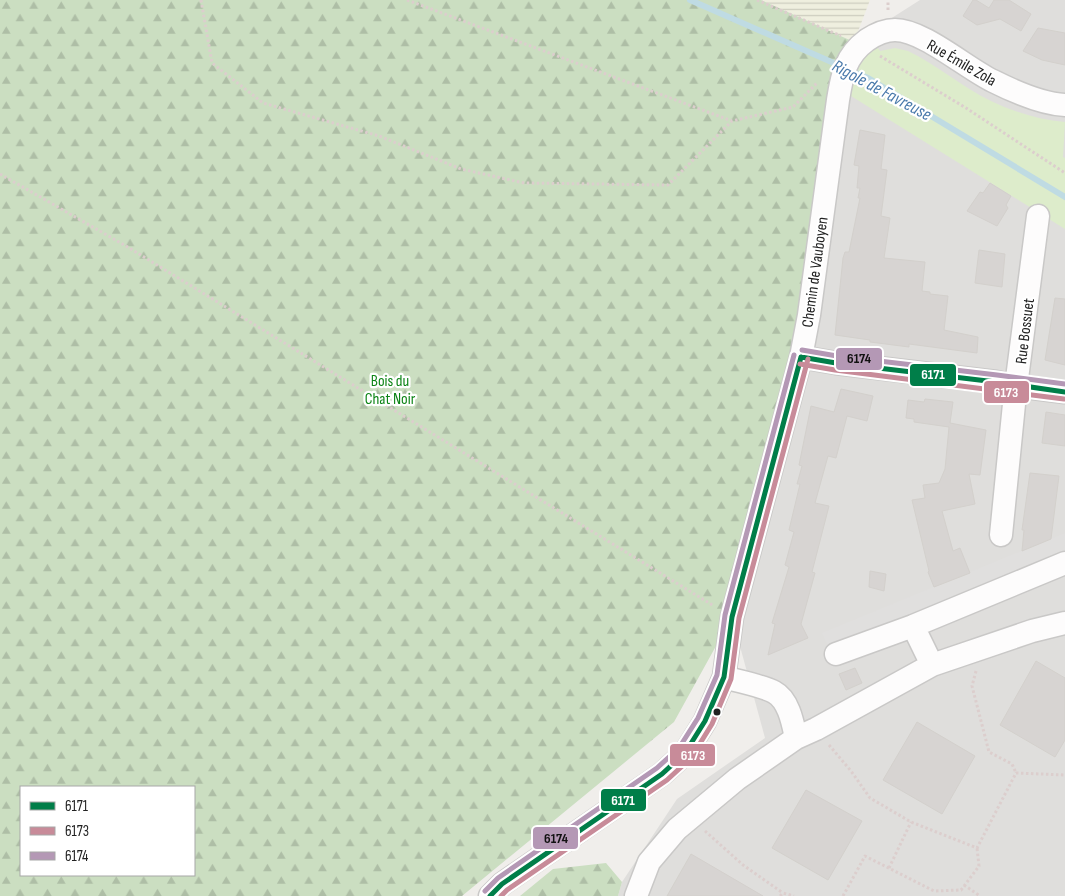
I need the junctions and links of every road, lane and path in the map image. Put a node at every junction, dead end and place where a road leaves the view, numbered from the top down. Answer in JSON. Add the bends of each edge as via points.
{"nodes":[{"id":1,"x":201,"y":0,"type":"edge"},
{"id":2,"x":407,"y":0,"type":"edge"},
{"id":3,"x":757,"y":0,"type":"edge"},
{"id":4,"x":848,"y":59,"type":"junction"},
{"id":5,"x":1065,"y":105,"type":"edge"},
{"id":6,"x":732,"y":121,"type":"junction"},
{"id":7,"x":1065,"y":173,"type":"edge"},
{"id":8,"x":0,"y":174,"type":"edge"},
{"id":9,"x":1038,"y":216,"type":"dead end"},
{"id":10,"x":801,"y":357,"type":"junction"},
{"id":11,"x":1016,"y":386,"type":"junction"},
{"id":12,"x":1065,"y":392,"type":"edge"},
{"id":13,"x":1001,"y":536,"type":"dead end"},
{"id":14,"x":1065,"y":563,"type":"edge"},
{"id":15,"x":732,"y":617,"type":"junction"},
{"id":16,"x":1065,"y":622,"type":"edge"},
{"id":17,"x":913,"y":626,"type":"junction"},
{"id":18,"x":968,"y":652,"type":"junction"},
{"id":19,"x":836,"y":654,"type":"dead end"},
{"id":20,"x":932,"y":665,"type":"junction"},
{"id":21,"x":724,"y":677,"type":"junction"},
{"id":22,"x":816,"y":729,"type":"junction"},
{"id":23,"x":796,"y":738,"type":"junction"},
{"id":24,"x":1016,"y":773,"type":"junction"},
{"id":25,"x":1065,"y":775,"type":"edge"},
{"id":26,"x":911,"y":822,"type":"junction"},
{"id":27,"x":702,"y":828,"type":"dead end"},
{"id":28,"x":977,"y":848,"type":"junction"},
{"id":29,"x":888,"y":868,"type":"junction"},
{"id":30,"x":964,"y":885,"type":"junction"},
{"id":31,"x":781,"y":894,"type":"edge"},
{"id":32,"x":490,"y":896,"type":"edge"},
{"id":33,"x":636,"y":896,"type":"edge"},
{"id":34,"x":794,"y":896,"type":"edge"},
{"id":35,"x":843,"y":896,"type":"edge"},
{"id":36,"x":980,"y":896,"type":"edge"}],
"edges":[{"from":1,"to":6,"type":"path","via":[[212,63],[263,103],[379,136],[461,169],[524,183],[668,185]]},
{"from":2,"to":6,"type":"path"},
{"from":3,"to":4,"type":"path"},
{"from":4,"to":5,"type":"street","name":"Rue Émile Zola","via":[[877,33],[897,30],[912,34],[992,81],[1026,96]]},
{"from":4,"to":6,"type":"path","via":[[828,72],[793,107]]},
{"from":4,"to":7,"type":"path","via":[[907,71]]},
{"from":4,"to":10,"type":"street","name":"Chemin de Vauboyen"},
{"from":8,"to":15,"type":"path","via":[[126,246]]},
{"from":9,"to":11,"type":"street","name":"Rue Bossuet"},
{"from":10,"to":11,"type":"street"},
{"from":10,"to":15,"type":"street","name":"Chemin de Vauboyen"},
{"from":11,"to":12,"type":"street"},
{"from":11,"to":13,"type":"street","name":"Rue Bossuet"},
{"from":14,"to":17,"type":"street"},
{"from":15,"to":21,"type":"street","name":"Chemin de Vauboyen"},
{"from":16,"to":18,"type":"street"},
{"from":17,"to":19,"type":"street"},
{"from":17,"to":20,"type":"street"},
{"from":18,"to":20,"type":"street"},
{"from":18,"to":24,"type":"path","via":[[976,673],[972,686],[989,752],[1012,764]]},
{"from":20,"to":22,"type":"street"},
{"from":21,"to":23,"type":"street","via":[[775,692],[785,704]]},
{"from":21,"to":32,"type":"street","name":"Chemin de Vauboyen","via":[[705,721],[685,753],[662,774],[502,884]]},
{"from":22,"to":23,"type":"street"},
{"from":22,"to":26,"type":"path","via":[[870,798]]},
{"from":23,"to":33,"type":"street","via":[[737,779],[677,829],[649,862]]},
{"from":24,"to":25,"type":"path"},
{"from":24,"to":28,"type":"path"},
{"from":26,"to":28,"type":"path"},
{"from":26,"to":29,"type":"path"},
{"from":27,"to":31,"type":"path"},
{"from":28,"to":30,"type":"path","via":[[979,866]]},
{"from":29,"to":30,"type":"path","via":[[934,891],[961,890]]},
{"from":29,"to":35,"type":"path","via":[[865,856]]},
{"from":30,"to":36,"type":"path"},
{"from":31,"to":34,"type":"path"}]}
